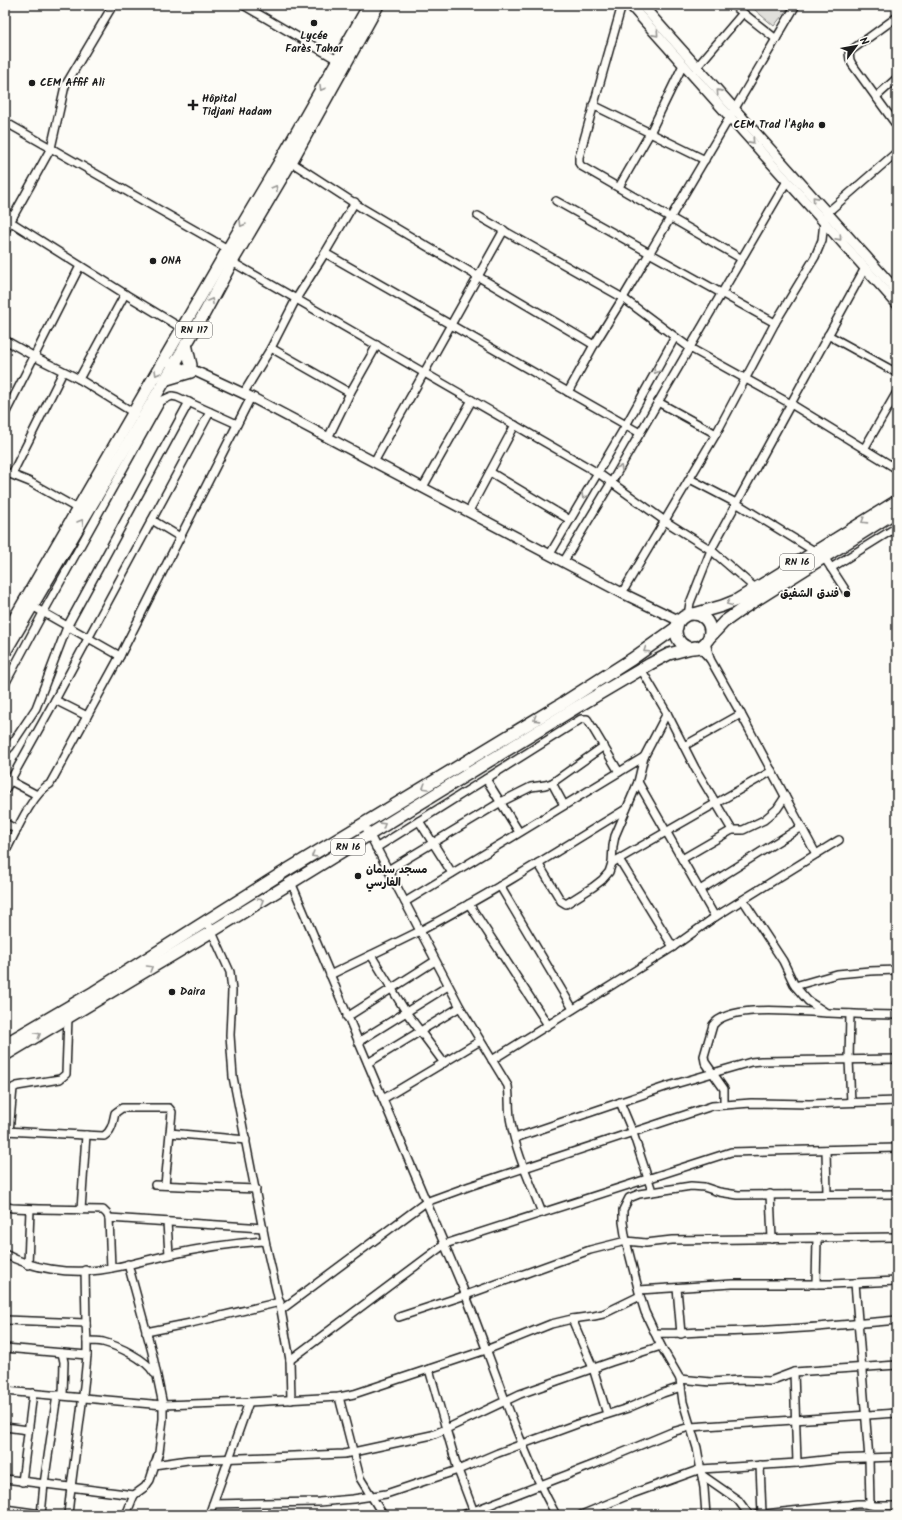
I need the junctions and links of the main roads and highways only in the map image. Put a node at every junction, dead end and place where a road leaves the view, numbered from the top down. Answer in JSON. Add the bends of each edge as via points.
{"nodes":[{"id":1,"x":369,"y":5,"type":"edge"},
{"id":2,"x":378,"y":5,"type":"edge"},
{"id":3,"x":341,"y":62,"type":"junction"},
{"id":4,"x":186,"y":344,"type":"junction"},
{"id":5,"x":175,"y":352,"type":"junction"},
{"id":6,"x":169,"y":362,"type":"junction"},
{"id":7,"x":164,"y":380,"type":"junction"},
{"id":8,"x":897,"y":500,"type":"edge"},
{"id":9,"x":897,"y":511,"type":"edge"},
{"id":10,"x":820,"y":553,"type":"junction"},
{"id":11,"x":685,"y":619,"type":"junction"},
{"id":12,"x":5,"y":636,"type":"edge"},
{"id":13,"x":702,"y":644,"type":"junction"},
{"id":14,"x":5,"y":652,"type":"edge"},
{"id":15,"x":5,"y":1044,"type":"edge"},
{"id":16,"x":5,"y":1055,"type":"edge"}],
"edges":[{"from":1,"to":3,"type":"main road","number":"RN 117"},
{"from":2,"to":3,"type":"main road","number":"RN 117"},
{"from":4,"to":3,"type":"main road","number":"RN 117","one_way":true,"via":[[291,162]]},
{"from":3,"to":5,"type":"main road","number":"RN 117","one_way":true,"via":[[228,249],[183,329]]},
{"from":4,"to":5,"type":"main road","number":"RN 117"},
{"from":4,"to":7,"type":"main road","via":[[193,369]]},
{"from":5,"to":6,"type":"main road","number":"RN 117"},
{"from":6,"to":7,"type":"main road","number":"RN 117"},
{"from":6,"to":12,"type":"main road","number":"RN 117","one_way":true,"via":[[134,413]]},
{"from":14,"to":7,"type":"main road","number":"RN 117","one_way":true,"via":[[158,399]]},
{"from":8,"to":10,"type":"main road","number":"RN 16","one_way":true},
{"from":9,"to":10,"type":"main road","number":"RN 16"},
{"from":10,"to":11,"type":"main road","number":"RN 16","one_way":true,"via":[[737,600]]},
{"from":10,"to":13,"type":"main road","number":"RN 16","via":[[729,618]]},
{"from":11,"to":13,"type":"main road","via":[[679,639],[688,646]]},
{"from":11,"to":13,"type":"main road","via":[[700,615],[708,623],[710,628]]},
{"from":11,"to":15,"type":"main road","number":"RN 16","one_way":true,"via":[[626,663],[94,992]]},
{"from":16,"to":13,"type":"main road","number":"RN 16","one_way":true,"via":[[641,669],[669,654]]}]}
